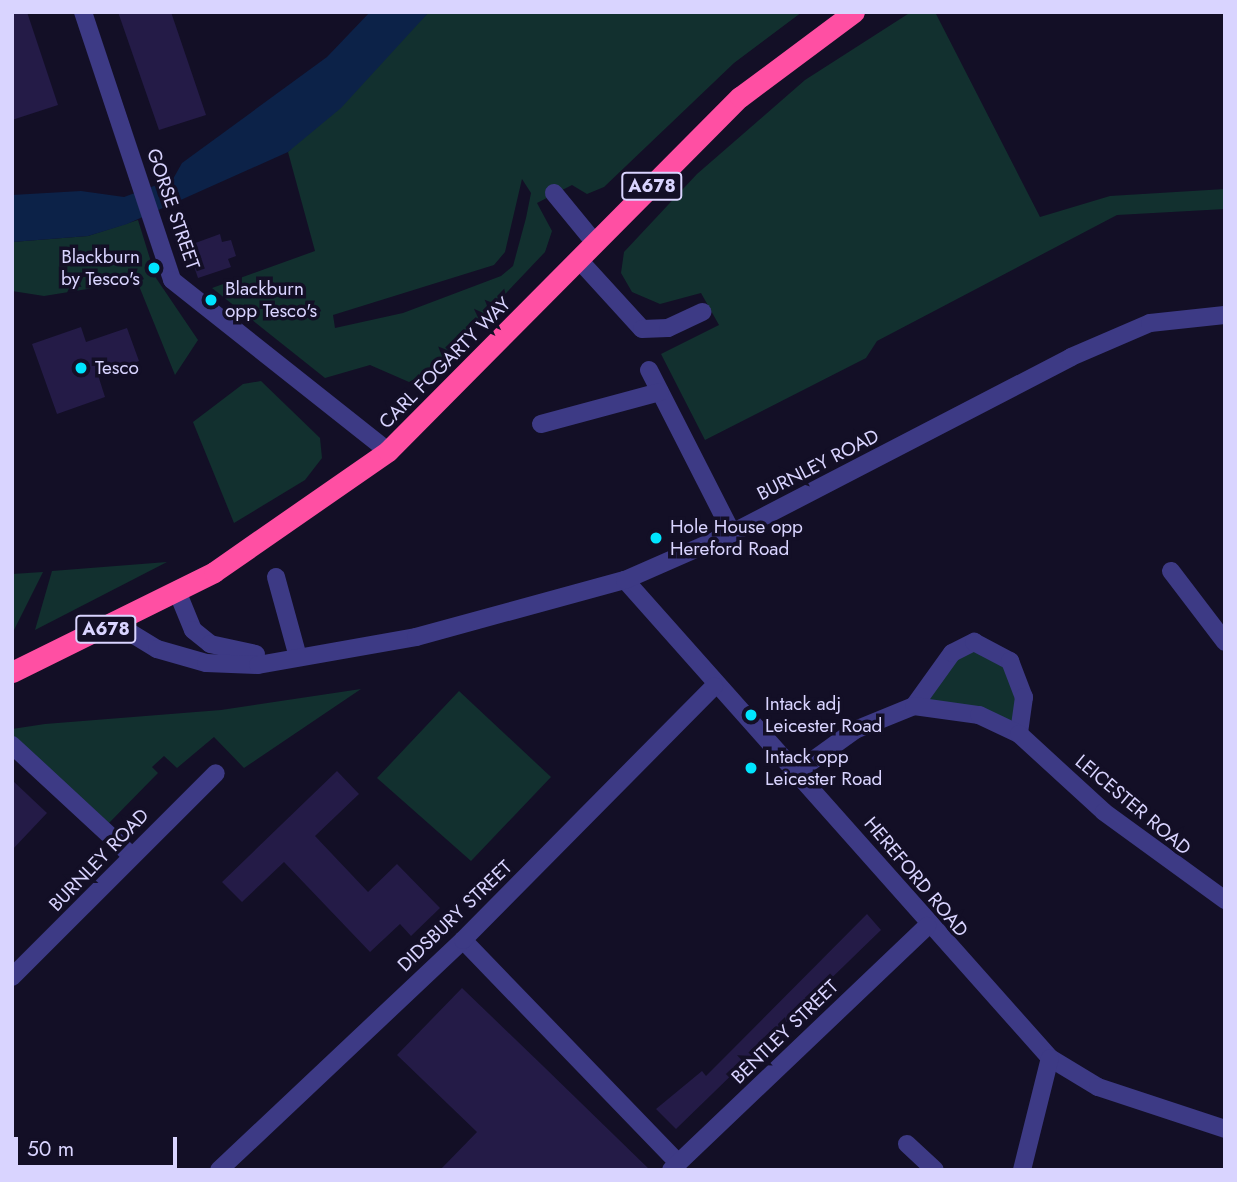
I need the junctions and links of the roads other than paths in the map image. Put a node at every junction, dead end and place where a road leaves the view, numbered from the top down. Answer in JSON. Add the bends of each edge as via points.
{"nodes":[{"id":1,"x":83,"y":12,"type":"edge"},
{"id":2,"x":854,"y":12,"type":"edge"},
{"id":3,"x":554,"y":193,"type":"dead end"},
{"id":4,"x":595,"y":243,"type":"junction"},
{"id":5,"x":579,"y":260,"type":"junction"},
{"id":6,"x":702,"y":312,"type":"dead end"},
{"id":7,"x":1225,"y":315,"type":"edge"},
{"id":8,"x":649,"y":370,"type":"dead end"},
{"id":9,"x":660,"y":392,"type":"junction"},
{"id":10,"x":541,"y":424,"type":"dead end"},
{"id":11,"x":388,"y":452,"type":"junction"},
{"id":12,"x":732,"y":533,"type":"junction"},
{"id":13,"x":1171,"y":571,"type":"dead end"},
{"id":14,"x":276,"y":577,"type":"dead end"},
{"id":15,"x":625,"y":580,"type":"junction"},
{"id":16,"x":177,"y":592,"type":"junction"},
{"id":17,"x":116,"y":624,"type":"junction"},
{"id":18,"x":1225,"y":642,"type":"edge"},
{"id":19,"x":298,"y":657,"type":"junction"},
{"id":20,"x":12,"y":672,"type":"edge"},
{"id":21,"x":713,"y":686,"type":"junction"},
{"id":22,"x":914,"y":706,"type":"junction"},
{"id":23,"x":1019,"y":734,"type":"junction"},
{"id":24,"x":12,"y":745,"type":"edge"},
{"id":25,"x":798,"y":771,"type":"junction"},
{"id":26,"x":216,"y":773,"type":"dead end"},
{"id":27,"x":132,"y":856,"type":"junction"},
{"id":28,"x":1225,"y":900,"type":"edge"},
{"id":29,"x":928,"y":926,"type":"junction"},
{"id":30,"x":463,"y":940,"type":"junction"},
{"id":31,"x":12,"y":977,"type":"edge"},
{"id":32,"x":1050,"y":1058,"type":"junction"},
{"id":33,"x":1225,"y":1129,"type":"edge"},
{"id":34,"x":907,"y":1144,"type":"dead end"},
{"id":35,"x":675,"y":1166,"type":"edge"},
{"id":36,"x":219,"y":1170,"type":"edge"},
{"id":37,"x":935,"y":1170,"type":"edge"},
{"id":38,"x":1022,"y":1170,"type":"edge"}],
"edges":[{"from":1,"to":11,"type":"street","name":"GORSE STREET","via":[[172,279]]},
{"from":2,"to":4,"type":"highway","name":"CARL FOGARTY WAY","number":"A678","via":[[740,97]]},
{"from":3,"to":4,"type":"street"},
{"from":4,"to":5,"type":"highway","name":"CARL FOGARTY WAY","number":"A678"},
{"from":5,"to":6,"type":"street","via":[[642,329],[668,328]]},
{"from":5,"to":11,"type":"highway","name":"CARL FOGARTY WAY","number":"A678"},
{"from":7,"to":12,"type":"street","name":"BURNLEY ROAD","via":[[1150,323],[1071,357]]},
{"from":8,"to":9,"type":"street"},
{"from":9,"to":10,"type":"street"},
{"from":9,"to":12,"type":"street"},
{"from":11,"to":16,"type":"highway","name":"CARL FOGARTY WAY","number":"A678"},
{"from":12,"to":15,"type":"street","name":"BURNLEY ROAD"},
{"from":13,"to":18,"type":"street"},
{"from":14,"to":19,"type":"street"},
{"from":15,"to":19,"type":"street","name":"BURNLEY ROAD","via":[[415,637]]},
{"from":15,"to":21,"type":"street","name":"HEREFORD ROAD"},
{"from":16,"to":17,"type":"highway","name":"CARL FOGARTY WAY","number":"A678"},
{"from":16,"to":19,"type":"street","name":"BURNLEY ROAD","via":[[193,630],[210,644]]},
{"from":17,"to":19,"type":"street","name":"BURNLEY ROAD","via":[[157,649],[206,663],[258,665]]},
{"from":17,"to":20,"type":"highway","name":"CARL FOGARTY WAY","number":"A678"},
{"from":21,"to":25,"type":"street","name":"HEREFORD ROAD"},
{"from":21,"to":30,"type":"street","name":"DIDSBURY STREET"},
{"from":22,"to":23,"type":"street","name":"LEICESTER ROAD","via":[[979,715]]},
{"from":22,"to":23,"type":"street","via":[[952,653],[974,642],[1010,661],[1024,697]]},
{"from":22,"to":25,"type":"street","via":[[855,730]]},
{"from":23,"to":28,"type":"street","name":"LEICESTER ROAD","via":[[1104,812]]},
{"from":24,"to":27,"type":"street"},
{"from":25,"to":29,"type":"street","name":"HEREFORD ROAD"},
{"from":26,"to":27,"type":"street","name":"BURNLEY ROAD"},
{"from":27,"to":31,"type":"street","name":"BURNLEY ROAD"},
{"from":29,"to":32,"type":"street","name":"HEREFORD ROAD"},
{"from":29,"to":35,"type":"street","name":"BENTLEY STREET"},
{"from":30,"to":35,"type":"street"},
{"from":30,"to":36,"type":"street","name":"DIDSBURY STREET"},
{"from":32,"to":33,"type":"street","name":"HEREFORD ROAD","via":[[1098,1087]]},
{"from":32,"to":38,"type":"street"},
{"from":34,"to":37,"type":"street"}]}
